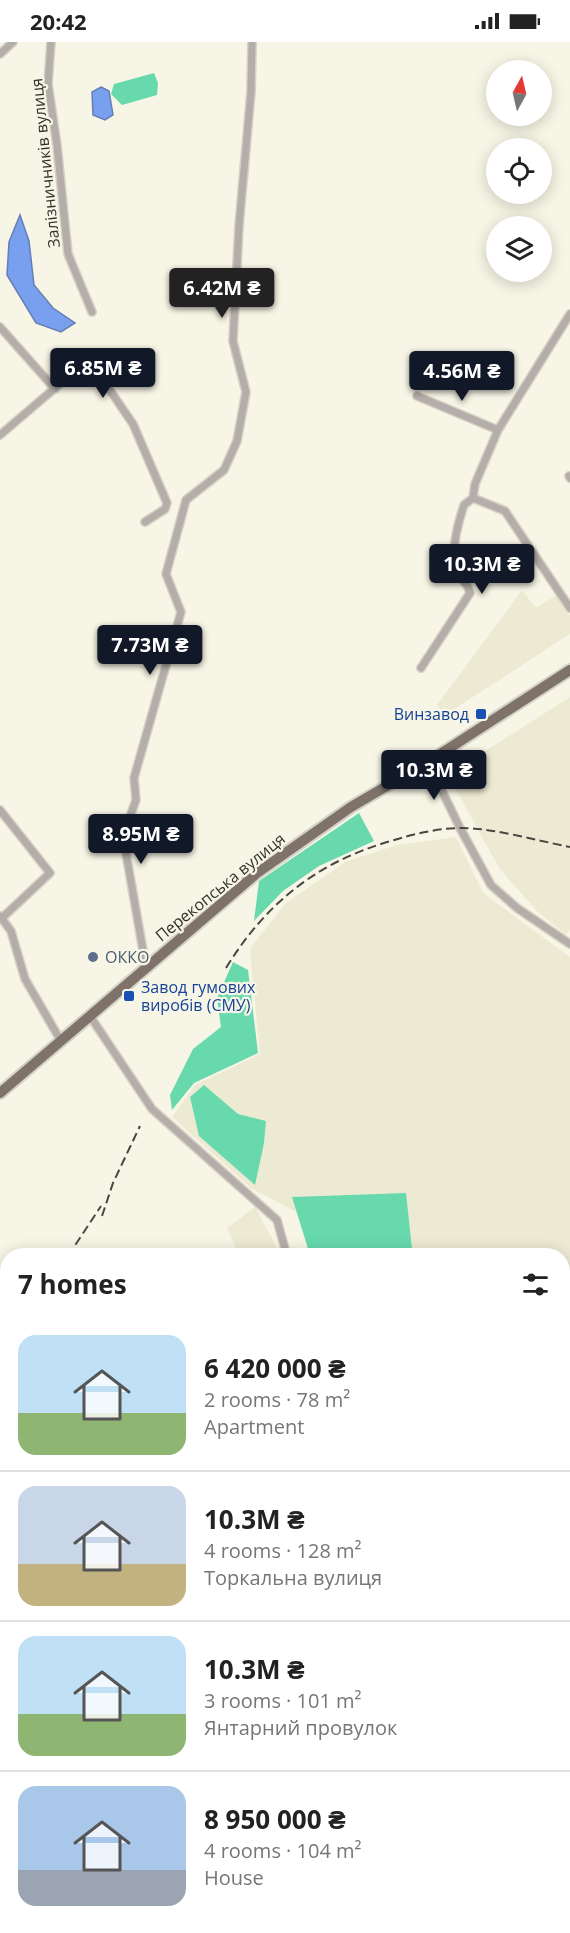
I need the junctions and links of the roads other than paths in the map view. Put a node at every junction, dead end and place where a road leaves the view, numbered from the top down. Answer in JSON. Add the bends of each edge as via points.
{"nodes":[{"id":1,"x":13,"y":42,"type":"edge"},
{"id":2,"x":51,"y":42,"type":"edge"},
{"id":3,"x":252,"y":42,"type":"edge"},
{"id":4,"x":0,"y":54,"type":"edge"},
{"id":5,"x":92,"y":312,"type":"dead end"},
{"id":6,"x":570,"y":314,"type":"edge"},
{"id":7,"x":0,"y":327,"type":"edge"},
{"id":8,"x":55,"y":389,"type":"junction"},
{"id":9,"x":417,"y":396,"type":"dead end"},
{"id":10,"x":498,"y":430,"type":"junction"},
{"id":11,"x":0,"y":435,"type":"edge"},
{"id":12,"x":473,"y":498,"type":"junction"},
{"id":13,"x":145,"y":522,"type":"dead end"},
{"id":14,"x":570,"y":608,"type":"edge"},
{"id":15,"x":421,"y":668,"type":"dead end"},
{"id":16,"x":570,"y":670,"type":"edge"},
{"id":17,"x":428,"y":762,"type":"junction"},
{"id":18,"x":0,"y":810,"type":"edge"},
{"id":19,"x":1,"y":917,"type":"edge"},
{"id":20,"x":570,"y":944,"type":"edge"},
{"id":21,"x":144,"y":956,"type":"dead end"},
{"id":22,"x":90,"y":1016,"type":"junction"},
{"id":23,"x":61,"y":1041,"type":"junction"},
{"id":24,"x":0,"y":1093,"type":"edge"},
{"id":25,"x":285,"y":1248,"type":"edge"}],
"edges":[{"from":1,"to":4,"type":"street"},
{"from":2,"to":5,"type":"street","name":"Залізничників вулиця","via":[[48,84],[68,254]]},
{"from":3,"to":21,"type":"street","via":[[233,341],[246,392],[237,441],[224,470],[186,500],[166,574],[181,612],[134,778],[136,800],[123,836]]},
{"from":6,"to":10,"type":"street"},
{"from":7,"to":8,"type":"street"},
{"from":8,"to":11,"type":"street"},
{"from":8,"to":13,"type":"street","via":[[89,362],[111,390],[143,445],[166,503],[165,509]]},
{"from":9,"to":10,"type":"street"},
{"from":10,"to":12,"type":"street"},
{"from":12,"to":14,"type":"street","via":[[505,511]]},
{"from":12,"to":15,"type":"street","via":[[461,514],[454,552],[454,563],[469,584],[470,593]]},
{"from":16,"to":17,"type":"main road","name":"Перекопська вулиця"},
{"from":17,"to":20,"type":"street","via":[[497,892]]},
{"from":17,"to":22,"type":"main road","name":"Перекопська вулиця","via":[[362,800],[256,873]]},
{"from":18,"to":19,"type":"street","via":[[50,873]]},
{"from":19,"to":23,"type":"street","via":[[11,931],[25,979]]},
{"from":22,"to":23,"type":"main road","name":"Перекопська вулиця"},
{"from":22,"to":25,"type":"street","via":[[152,1109],[277,1220]]},
{"from":23,"to":24,"type":"main road","name":"Перекопська вулиця"}]}
